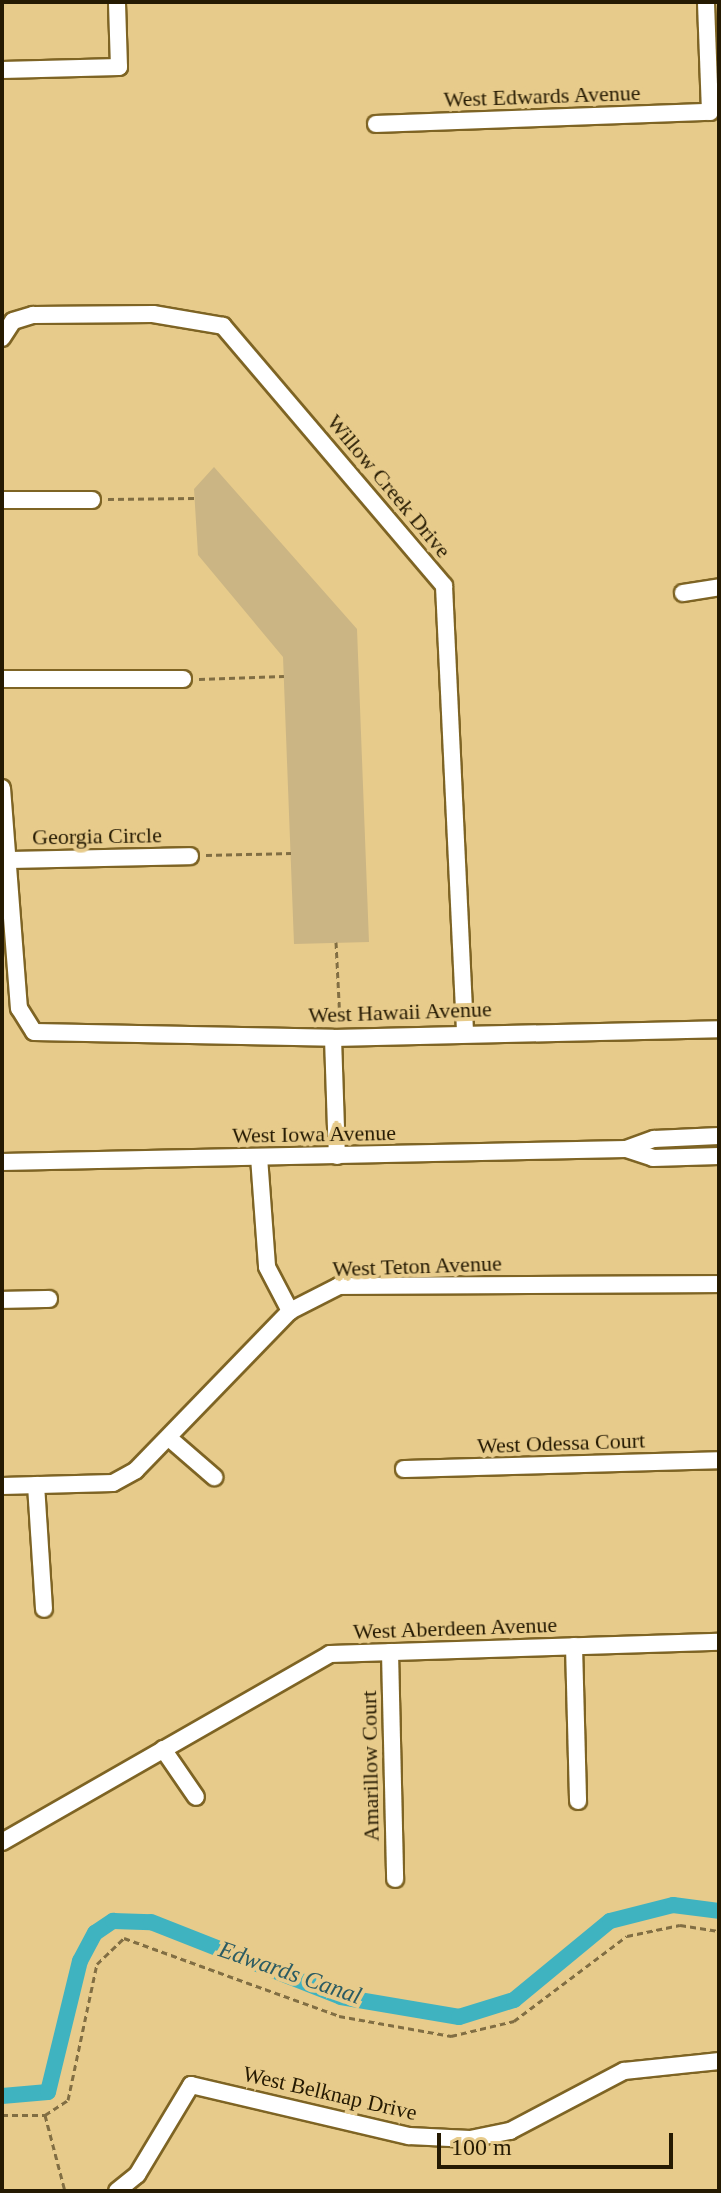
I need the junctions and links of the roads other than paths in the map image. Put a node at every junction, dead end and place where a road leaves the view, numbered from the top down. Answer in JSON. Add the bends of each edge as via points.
{"nodes":[{"id":1,"x":117,"y":2,"type":"edge"},
{"id":2,"x":706,"y":2,"type":"edge"},
{"id":3,"x":2,"y":70,"type":"edge"},
{"id":4,"x":376,"y":124,"type":"dead end"},
{"id":5,"x":2,"y":338,"type":"edge"},
{"id":6,"x":2,"y":500,"type":"edge"},
{"id":7,"x":92,"y":500,"type":"road end"},
{"id":8,"x":719,"y":587,"type":"edge"},
{"id":9,"x":683,"y":593,"type":"dead end"},
{"id":10,"x":2,"y":679,"type":"edge"},
{"id":11,"x":183,"y":679,"type":"road end"},
{"id":12,"x":2,"y":788,"type":"edge"},
{"id":13,"x":190,"y":856,"type":"road end"},
{"id":14,"x":6,"y":860,"type":"junction"},
{"id":15,"x":719,"y":1029,"type":"edge"},
{"id":16,"x":465,"y":1031,"type":"junction"},
{"id":17,"x":337,"y":1038,"type":"junction"},
{"id":18,"x":719,"y":1136,"type":"edge"},
{"id":19,"x":626,"y":1149,"type":"junction"},
{"id":20,"x":337,"y":1156,"type":"junction"},
{"id":21,"x":719,"y":1156,"type":"edge"},
{"id":22,"x":259,"y":1157,"type":"junction"},
{"id":23,"x":2,"y":1162,"type":"edge"},
{"id":24,"x":719,"y":1284,"type":"edge"},
{"id":25,"x":49,"y":1299,"type":"dead end"},
{"id":26,"x":2,"y":1300,"type":"edge"},
{"id":27,"x":290,"y":1311,"type":"junction"},
{"id":28,"x":169,"y":1438,"type":"junction"},
{"id":29,"x":719,"y":1460,"type":"edge"},
{"id":30,"x":404,"y":1469,"type":"dead end"},
{"id":31,"x":214,"y":1477,"type":"dead end"},
{"id":32,"x":36,"y":1485,"type":"junction"},
{"id":33,"x":2,"y":1486,"type":"edge"},
{"id":34,"x":44,"y":1609,"type":"dead end"},
{"id":35,"x":719,"y":1642,"type":"edge"},
{"id":36,"x":574,"y":1646,"type":"junction"},
{"id":37,"x":390,"y":1652,"type":"junction"},
{"id":38,"x":163,"y":1749,"type":"junction"},
{"id":39,"x":196,"y":1797,"type":"dead end"},
{"id":40,"x":578,"y":1801,"type":"dead end"},
{"id":41,"x":2,"y":1842,"type":"edge"},
{"id":42,"x":395,"y":1879,"type":"dead end"},
{"id":43,"x":719,"y":2061,"type":"edge"},
{"id":44,"x":117,"y":2191,"type":"edge"}],
"edges":[{"from":1,"to":3,"type":"street","via":[[119,67]]},
{"from":2,"to":4,"type":"street","name":"West Edwards Avenue","via":[[710,112]]},
{"from":5,"to":16,"type":"street","name":"Willow Creek Drive","via":[[13,321],[33,315],[153,314],[223,326],[444,586]]},
{"from":6,"to":7,"type":"street"},
{"from":8,"to":9,"type":"street"},
{"from":10,"to":11,"type":"street"},
{"from":12,"to":14,"type":"street"},
{"from":13,"to":14,"type":"street","name":"Georgia Circle"},
{"from":14,"to":17,"type":"street","name":"West Hawaii Avenue","via":[[19,1008],[34,1032],[83,1038]]},
{"from":15,"to":16,"type":"street","name":"West Hawaii Avenue"},
{"from":16,"to":17,"type":"street","name":"West Hawaii Avenue"},
{"from":17,"to":20,"type":"street"},
{"from":18,"to":19,"type":"street","name":"West Iowa Avenue","via":[[654,1139]]},
{"from":19,"to":20,"type":"street","name":"West Iowa Avenue"},
{"from":19,"to":21,"type":"street","name":"West Iowa Avenue","via":[[653,1158]]},
{"from":20,"to":22,"type":"street","name":"West Iowa Avenue"},
{"from":22,"to":23,"type":"street","name":"West Iowa Avenue"},
{"from":22,"to":27,"type":"street","via":[[267,1267]]},
{"from":24,"to":27,"type":"street","name":"West Teton Avenue","via":[[339,1286]]},
{"from":25,"to":26,"type":"street"},
{"from":27,"to":28,"type":"street","name":"West Teton Avenue"},
{"from":28,"to":31,"type":"street"},
{"from":28,"to":32,"type":"street","name":"West Teton Avenue","via":[[113,1483]]},
{"from":29,"to":30,"type":"street","name":"West Odessa Court"},
{"from":32,"to":33,"type":"street","name":"West Teton Avenue"},
{"from":32,"to":34,"type":"street"},
{"from":35,"to":36,"type":"street","name":"West Aberdeen Avenue"},
{"from":36,"to":37,"type":"street","name":"West Aberdeen Avenue"},
{"from":36,"to":40,"type":"street"},
{"from":37,"to":38,"type":"street","name":"West Aberdeen Avenue","via":[[330,1654]]},
{"from":37,"to":42,"type":"street","name":"Amarillow Court"},
{"from":38,"to":39,"type":"street"},
{"from":38,"to":41,"type":"street","name":"West Aberdeen Avenue"},
{"from":43,"to":44,"type":"street","name":"West Belknap Drive","via":[[624,2071],[510,2131],[470,2139],[409,2136],[191,2085],[137,2175]]}]}
